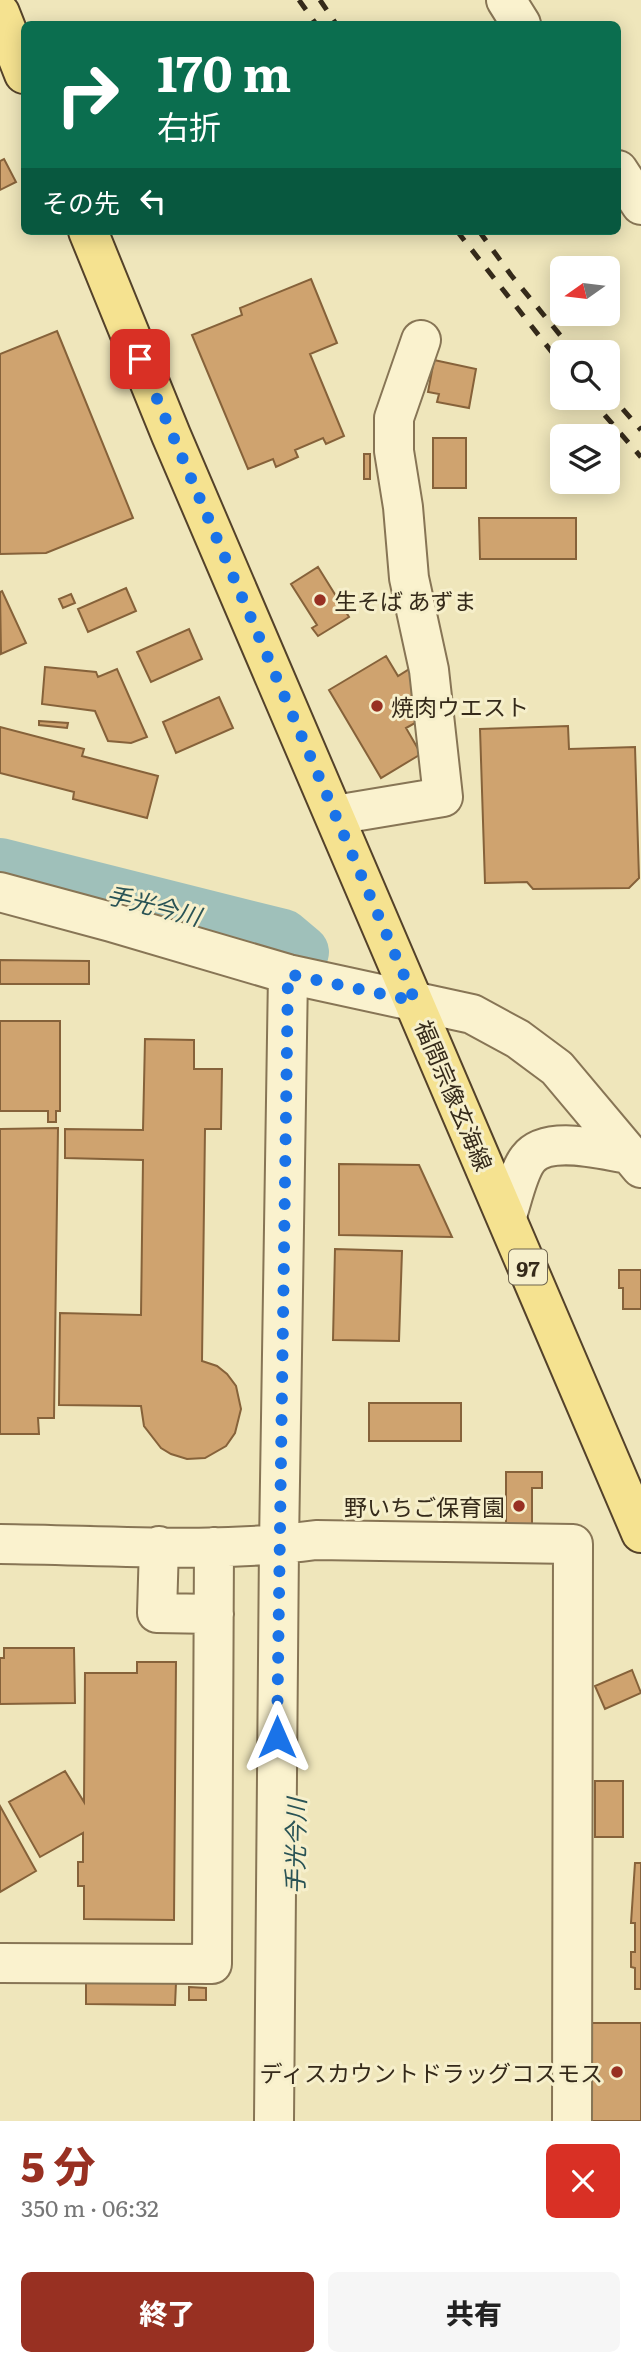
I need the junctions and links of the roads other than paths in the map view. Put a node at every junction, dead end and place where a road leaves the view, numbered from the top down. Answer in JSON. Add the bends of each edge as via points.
{"nodes":[{"id":1,"x":506,"y":0,"type":"edge"},
{"id":2,"x":0,"y":13,"type":"edge"},
{"id":3,"x":519,"y":21,"type":"edge"},
{"id":4,"x":21,"y":66,"type":"edge"},
{"id":5,"x":621,"y":175,"type":"edge"},
{"id":6,"x":641,"y":205,"type":"edge"},
{"id":7,"x":90,"y":235,"type":"edge"},
{"id":8,"x":421,"y":340,"type":"dead end"},
{"id":9,"x":335,"y":815,"type":"junction"},
{"id":10,"x":0,"y":892,"type":"edge"},
{"id":11,"x":288,"y":974,"type":"junction"},
{"id":12,"x":415,"y":1001,"type":"junction"},
{"id":13,"x":635,"y":1161,"type":"edge"},
{"id":14,"x":507,"y":1216,"type":"junction"},
{"id":15,"x":641,"y":1533,"type":"edge"},
{"id":16,"x":293,"y":1543,"type":"junction"},
{"id":17,"x":0,"y":1544,"type":"edge"},
{"id":18,"x":159,"y":1546,"type":"junction"},
{"id":19,"x":214,"y":1547,"type":"junction"},
{"id":20,"x":214,"y":1614,"type":"junction"},
{"id":21,"x":0,"y":1963,"type":"edge"},
{"id":22,"x":274,"y":2121,"type":"edge"},
{"id":23,"x":572,"y":2121,"type":"edge"}],
"edges":[{"from":1,"to":3,"type":"street"},
{"from":2,"to":4,"type":"main road"},
{"from":5,"to":6,"type":"street"},
{"from":7,"to":9,"type":"main road","name":"福間宗像玄海線","number":"97"},
{"from":8,"to":9,"type":"street","via":[[394,418],[394,451],[408,578],[429,670],[443,797]]},
{"from":9,"to":12,"type":"main road","name":"福間宗像玄海線","number":"97"},
{"from":10,"to":11,"type":"street"},
{"from":11,"to":12,"type":"street"},
{"from":11,"to":16,"type":"street"},
{"from":12,"to":13,"type":"street","via":[[472,1014],[518,1039],[557,1068]]},
{"from":12,"to":14,"type":"main road","name":"福間宗像玄海線","number":"97"},
{"from":13,"to":14,"type":"street","via":[[577,1146],[541,1149],[528,1159]]},
{"from":14,"to":15,"type":"main road","name":"福間宗像玄海線","number":"97"},
{"from":16,"to":19,"type":"street"},
{"from":16,"to":22,"type":"street"},
{"from":16,"to":23,"type":"street","via":[[573,1544]]},
{"from":17,"to":18,"type":"street"},
{"from":18,"to":19,"type":"street"},
{"from":18,"to":20,"type":"street","via":[[157,1612]]},
{"from":19,"to":20,"type":"street"},
{"from":20,"to":21,"type":"street","via":[[212,1964]]}]}
